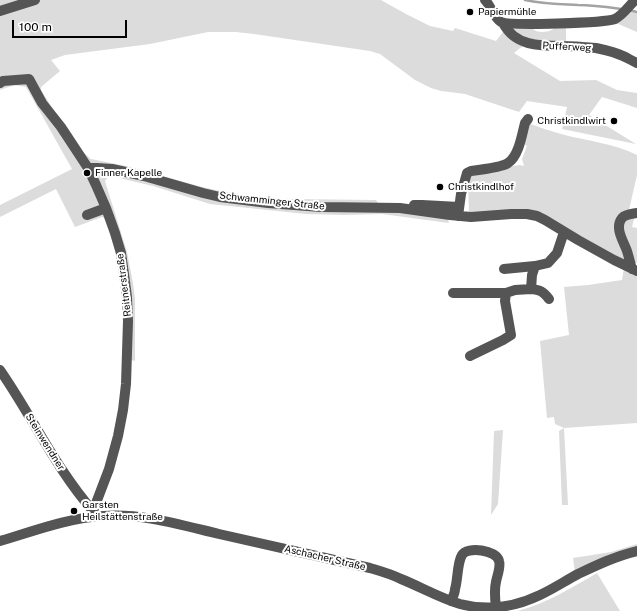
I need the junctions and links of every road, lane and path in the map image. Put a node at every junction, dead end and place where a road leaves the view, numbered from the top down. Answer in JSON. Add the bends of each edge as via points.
{"nodes":[{"id":1,"x":35,"y":0,"type":"edge"},
{"id":2,"x":485,"y":0,"type":"edge"},
{"id":3,"x":635,"y":0,"type":"edge"},
{"id":4,"x":0,"y":11,"type":"edge"},
{"id":5,"x":503,"y":23,"type":"junction"},
{"id":6,"x":637,"y":63,"type":"edge"},
{"id":7,"x":0,"y":82,"type":"edge"},
{"id":8,"x":528,"y":119,"type":"dead end"},
{"id":9,"x":88,"y":168,"type":"junction"},
{"id":10,"x":106,"y":208,"type":"junction"},
{"id":11,"x":459,"y":212,"type":"junction"},
{"id":12,"x":637,"y":213,"type":"edge"},
{"id":13,"x":87,"y":215,"type":"dead end"},
{"id":14,"x":564,"y":232,"type":"junction"},
{"id":15,"x":535,"y":266,"type":"junction"},
{"id":16,"x":504,"y":270,"type":"dead end"},
{"id":17,"x":635,"y":270,"type":"edge"},
{"id":18,"x":531,"y":288,"type":"junction"},
{"id":19,"x":453,"y":293,"type":"dead end"},
{"id":20,"x":506,"y":293,"type":"junction"},
{"id":21,"x":549,"y":299,"type":"dead end"},
{"id":22,"x":470,"y":356,"type":"dead end"},
{"id":23,"x":0,"y":370,"type":"edge"},
{"id":24,"x":94,"y":514,"type":"junction"},
{"id":25,"x":0,"y":541,"type":"edge"},
{"id":26,"x":637,"y":550,"type":"edge"},
{"id":27,"x":451,"y":601,"type":"junction"},
{"id":28,"x":502,"y":608,"type":"edge"}],
"edges":[{"from":1,"to":4,"type":"street"},
{"from":2,"to":5,"type":"street","name":"Pufferweg","via":[[498,20]]},
{"from":3,"to":5,"type":"street","via":[[613,20]]},
{"from":5,"to":6,"type":"street","name":"Pufferweg","via":[[515,37],[525,42],[536,45],[595,48],[618,54]]},
{"from":7,"to":9,"type":"street","name":"Reitnerstraße","via":[[29,79],[42,103]]},
{"from":8,"to":11,"type":"street","via":[[514,157],[508,163],[467,173]]},
{"from":9,"to":10,"type":"street","name":"Reitnerstraße"},
{"from":9,"to":11,"type":"street","name":"Schwamminger Straße","via":[[112,169],[238,200]]},
{"from":10,"to":13,"type":"street"},
{"from":10,"to":24,"type":"street","name":"Reitnerstraße","via":[[124,274],[128,321],[127,363],[118,436]]},
{"from":11,"to":14,"type":"street","name":"Schwamminger Straße","via":[[480,217],[532,215],[546,220]]},
{"from":12,"to":17,"type":"street","via":[[622,218],[620,225],[620,234]]},
{"from":14,"to":15,"type":"street","via":[[553,258],[548,263]]},
{"from":14,"to":17,"type":"street","name":"Schwamminger Straße"},
{"from":15,"to":16,"type":"street"},
{"from":15,"to":18,"type":"street"},
{"from":18,"to":20,"type":"street"},
{"from":18,"to":21,"type":"street","via":[[545,293]]},
{"from":19,"to":20,"type":"street"},
{"from":20,"to":22,"type":"street","via":[[511,335]]},
{"from":23,"to":24,"type":"street","name":"Steinwendner","via":[[67,477]]},
{"from":24,"to":25,"type":"street","name":"Aschacher Straße"},
{"from":24,"to":27,"type":"street","name":"Aschacher Straße","via":[[152,519],[370,568]]},
{"from":26,"to":28,"type":"street","name":"Aschacher Straße","via":[[595,566],[541,595]]},
{"from":27,"to":28,"type":"street","name":"Aschacher Straße","via":[[470,606]]},
{"from":27,"to":28,"type":"street","via":[[462,554],[465,551],[480,550],[491,552],[499,560],[495,590]]}]}
